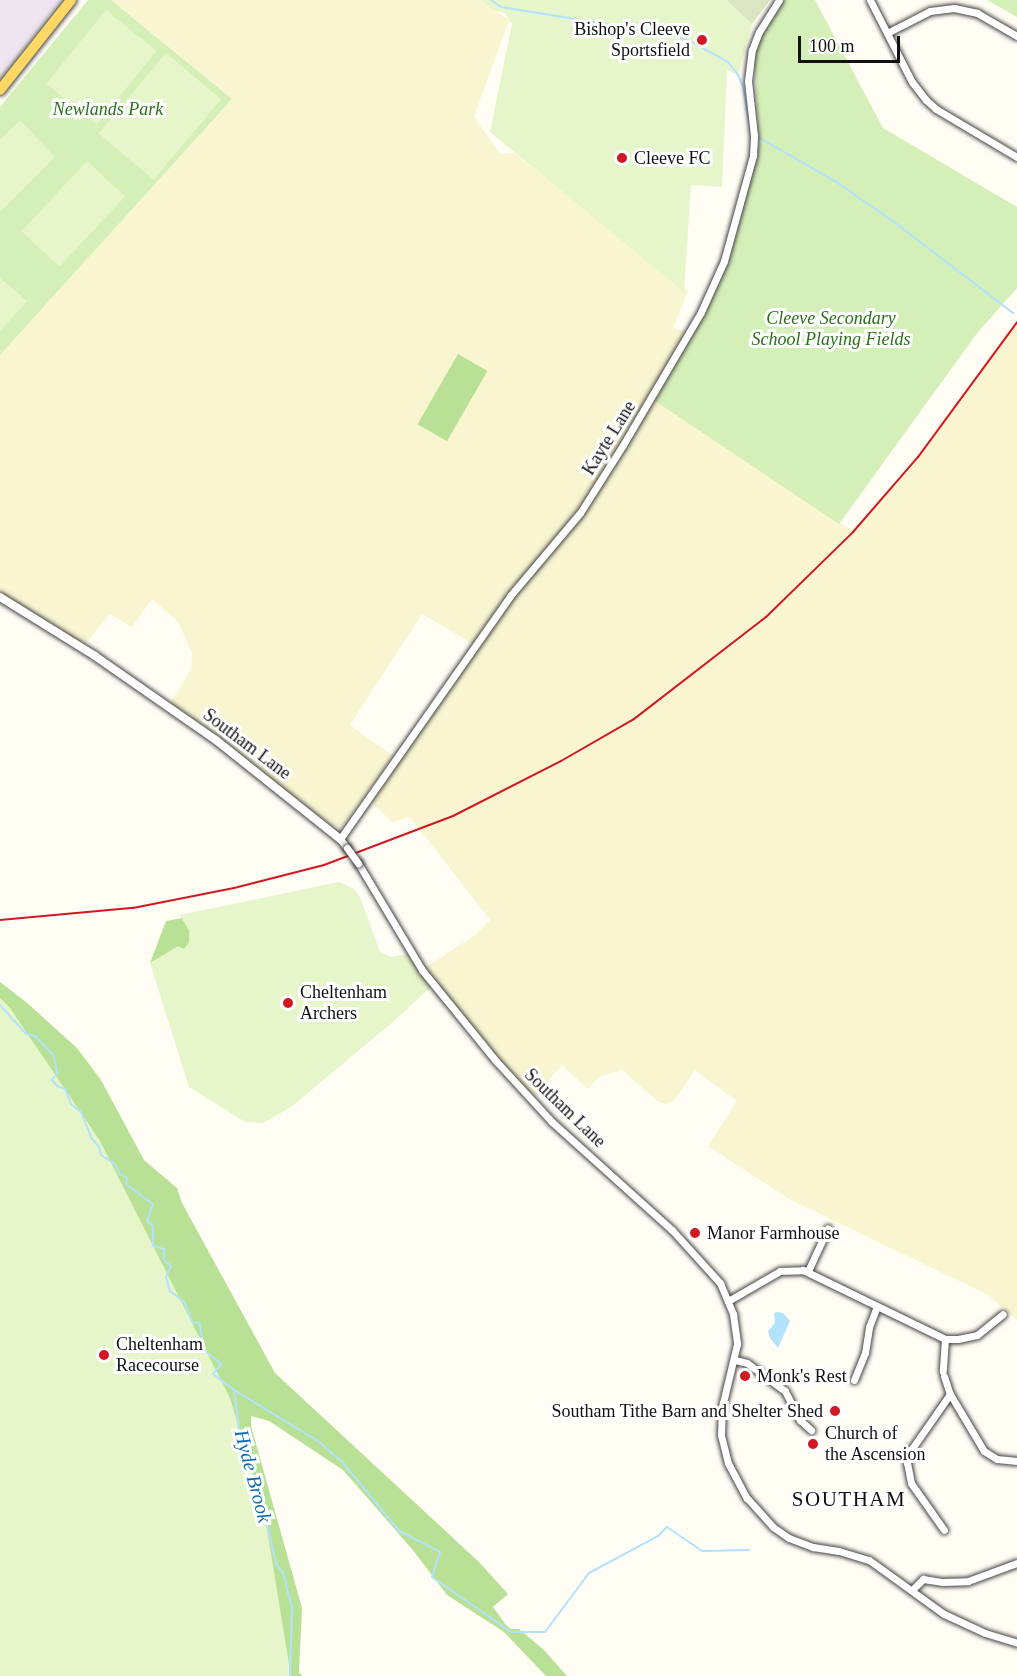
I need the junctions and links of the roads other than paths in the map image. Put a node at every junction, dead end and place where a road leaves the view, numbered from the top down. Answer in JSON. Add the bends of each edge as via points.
{"nodes":[{"id":1,"x":71,"y":0,"type":"edge"},
{"id":2,"x":779,"y":0,"type":"edge"},
{"id":3,"x":870,"y":0,"type":"edge"},
{"id":4,"x":887,"y":33,"type":"junction"},
{"id":5,"x":1017,"y":36,"type":"edge"},
{"id":6,"x":0,"y":90,"type":"edge"},
{"id":7,"x":1017,"y":157,"type":"edge"},
{"id":8,"x":0,"y":597,"type":"edge"},
{"id":9,"x":340,"y":839,"type":"junction"},
{"id":10,"x":828,"y":1228,"type":"dead end"},
{"id":11,"x":808,"y":1271,"type":"junction"},
{"id":12,"x":728,"y":1301,"type":"junction"},
{"id":13,"x":878,"y":1306,"type":"junction"},
{"id":14,"x":1003,"y":1314,"type":"dead end"},
{"id":15,"x":945,"y":1339,"type":"junction"},
{"id":16,"x":735,"y":1360,"type":"junction"},
{"id":17,"x":854,"y":1380,"type":"dead end"},
{"id":18,"x":950,"y":1394,"type":"junction"},
{"id":19,"x":811,"y":1430,"type":"dead end"},
{"id":20,"x":1017,"y":1461,"type":"edge"},
{"id":21,"x":944,"y":1530,"type":"dead end"},
{"id":22,"x":1017,"y":1563,"type":"edge"},
{"id":23,"x":912,"y":1590,"type":"junction"},
{"id":24,"x":1017,"y":1643,"type":"edge"}],
"edges":[{"from":1,"to":6,"type":"main road"},
{"from":2,"to":9,"type":"street","name":"Kayte Lane","via":[[752,50],[748,81],[753,156],[724,261],[701,312],[580,513],[510,596]]},
{"from":3,"to":4,"type":"street"},
{"from":4,"to":5,"type":"street","via":[[930,11],[954,8],[977,13]]},
{"from":4,"to":7,"type":"street","via":[[912,82],[931,105]]},
{"from":8,"to":9,"type":"street","name":"Southam Lane","via":[[95,656],[216,740]]},
{"from":9,"to":12,"type":"street","name":"Southam Lane","bridge":true,"via":[[422,970],[495,1061],[552,1122],[690,1248],[720,1284]]},
{"from":10,"to":11,"type":"street"},
{"from":11,"to":12,"type":"street","via":[[780,1271]]},
{"from":11,"to":13,"type":"street"},
{"from":12,"to":16,"type":"street","name":"Southam Lane","via":[[736,1328]]},
{"from":13,"to":15,"type":"street"},
{"from":13,"to":17,"type":"street"},
{"from":14,"to":15,"type":"street","via":[[977,1335]]},
{"from":15,"to":18,"type":"street","via":[[944,1374]]},
{"from":16,"to":19,"type":"street","via":[[747,1363],[785,1391],[800,1420]]},
{"from":16,"to":23,"type":"street","name":"Southam Lane","via":[[722,1407],[721,1436],[728,1463],[747,1498],[773,1527],[789,1538],[868,1560]]},
{"from":18,"to":20,"type":"street","via":[[987,1454]]},
{"from":18,"to":21,"type":"street","via":[[911,1450],[907,1463],[912,1483]]},
{"from":22,"to":23,"type":"street","via":[[975,1580],[923,1579]]},
{"from":23,"to":24,"type":"street","name":"Southam Lane","via":[[956,1620]]}]}
